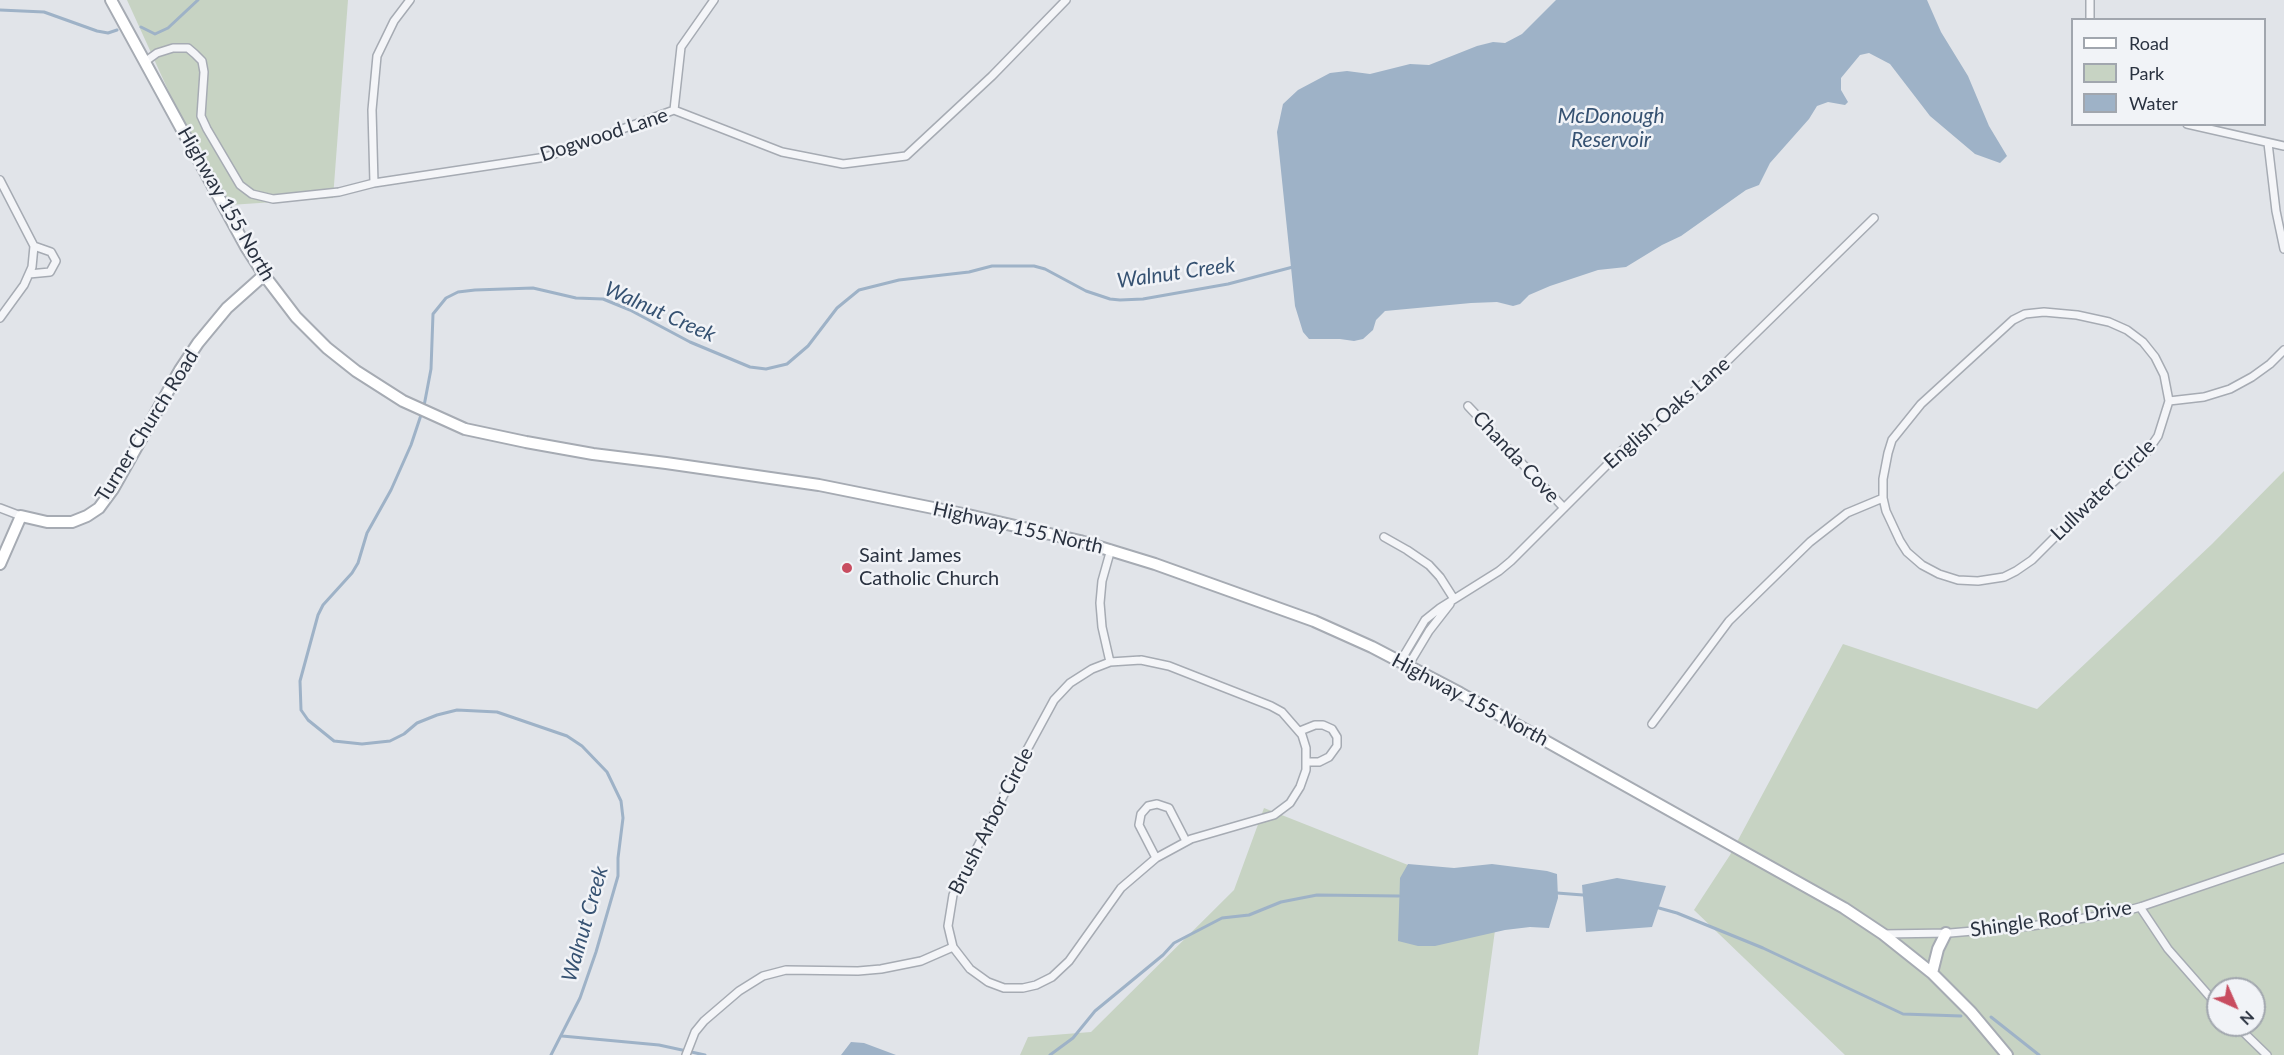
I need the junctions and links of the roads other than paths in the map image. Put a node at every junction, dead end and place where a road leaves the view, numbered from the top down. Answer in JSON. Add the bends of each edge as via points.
{"nodes":[{"id":1,"x":111,"y":0,"type":"edge"},
{"id":2,"x":410,"y":0,"type":"edge"},
{"id":3,"x":714,"y":0,"type":"edge"},
{"id":4,"x":1066,"y":0,"type":"edge"},
{"id":5,"x":2090,"y":0,"type":"edge"},
{"id":6,"x":2090,"y":18,"type":"edge"},
{"id":7,"x":146,"y":61,"type":"junction"},
{"id":8,"x":674,"y":110,"type":"junction"},
{"id":9,"x":2196,"y":126,"type":"edge"},
{"id":10,"x":2268,"y":143,"type":"junction"},
{"id":11,"x":2284,"y":146,"type":"edge"},
{"id":12,"x":0,"y":180,"type":"edge"},
{"id":13,"x":374,"y":183,"type":"junction"},
{"id":14,"x":1874,"y":218,"type":"dead end"},
{"id":15,"x":34,"y":246,"type":"junction"},
{"id":16,"x":2284,"y":249,"type":"edge"},
{"id":17,"x":29,"y":274,"type":"junction"},
{"id":18,"x":264,"y":275,"type":"junction"},
{"id":19,"x":0,"y":318,"type":"edge"},
{"id":20,"x":2284,"y":350,"type":"edge"},
{"id":21,"x":2169,"y":401,"type":"junction"},
{"id":22,"x":1468,"y":406,"type":"dead end"},
{"id":23,"x":1883,"y":498,"type":"junction"},
{"id":24,"x":0,"y":508,"type":"edge"},
{"id":25,"x":1564,"y":508,"type":"junction"},
{"id":26,"x":21,"y":516,"type":"junction"},
{"id":27,"x":1384,"y":537,"type":"dead end"},
{"id":28,"x":1111,"y":549,"type":"junction"},
{"id":29,"x":0,"y":564,"type":"edge"},
{"id":30,"x":1454,"y":599,"type":"junction"},
{"id":31,"x":1110,"y":662,"type":"junction"},
{"id":32,"x":1404,"y":664,"type":"junction"},
{"id":33,"x":1652,"y":724,"type":"dead end"},
{"id":34,"x":1300,"y":731,"type":"junction"},
{"id":35,"x":1308,"y":762,"type":"junction"},
{"id":36,"x":1186,"y":841,"type":"junction"},
{"id":37,"x":1156,"y":858,"type":"junction"},
{"id":38,"x":2284,"y":858,"type":"edge"},
{"id":39,"x":2140,"y":907,"type":"junction"},
{"id":40,"x":1946,"y":933,"type":"junction"},
{"id":41,"x":1882,"y":934,"type":"junction"},
{"id":42,"x":953,"y":947,"type":"junction"},
{"id":43,"x":1932,"y":973,"type":"junction"},
{"id":44,"x":2206,"y":992,"type":"edge"},
{"id":45,"x":2248,"y":1037,"type":"edge"},
{"id":46,"x":686,"y":1055,"type":"edge"},
{"id":47,"x":2007,"y":1055,"type":"edge"},
{"id":48,"x":2267,"y":1055,"type":"edge"}],
"edges":[{"from":1,"to":7,"type":"main road","name":"Highway 155 North"},
{"from":2,"to":13,"type":"street","via":[[394,21],[377,56],[372,110]]},
{"from":3,"to":8,"type":"street","via":[[681,47]]},
{"from":4,"to":8,"type":"street","name":"Dogwood Lane","via":[[906,156],[843,164],[812,158],[782,152]]},
{"from":5,"to":6,"type":"street"},
{"from":7,"to":13,"type":"street","name":"Dogwood Lane","via":[[173,48],[188,48],[202,61],[201,116],[240,185],[252,194],[273,199],[339,192]]},
{"from":7,"to":18,"type":"main road","name":"Highway 155 North"},
{"from":8,"to":13,"type":"street","name":"Dogwood Lane","via":[[546,157]]},
{"from":9,"to":10,"type":"street"},
{"from":10,"to":11,"type":"street"},
{"from":10,"to":16,"type":"street"},
{"from":12,"to":15,"type":"street"},
{"from":14,"to":25,"type":"street","name":"English Oaks Lane","via":[[1712,376],[1633,441]]},
{"from":15,"to":17,"type":"street"},
{"from":15,"to":17,"type":"street","via":[[51,252],[56,261],[50,272]]},
{"from":17,"to":19,"type":"street"},
{"from":18,"to":26,"type":"main road","name":"Turner Church Road","via":[[227,308],[198,343],[99,508],[72,522]]},
{"from":18,"to":28,"type":"main road","name":"Highway 155 North","via":[[327,348],[364,377],[403,401],[465,429],[565,450],[819,485]]},
{"from":20,"to":21,"type":"street","via":[[2252,378],[2230,389]]},
{"from":21,"to":23,"type":"street","name":"Lullwater Circle","via":[[2158,436],[2147,452],[2032,560],[2004,577],[1958,580],[1922,565],[1900,541]]},
{"from":21,"to":23,"type":"street","name":"Lullwater Circle","via":[[2164,375],[2155,357],[2127,330],[2077,315],[2025,314],[1973,355],[1903,424],[1888,453]]},
{"from":22,"to":25,"type":"street","name":"Chanda Cove"},
{"from":23,"to":33,"type":"street","via":[[1846,513],[1810,542],[1729,621]]},
{"from":24,"to":26,"type":"street"},
{"from":25,"to":30,"type":"street","name":"English Oaks Lane","via":[[1504,567]]},
{"from":26,"to":29,"type":"main road"},
{"from":27,"to":30,"type":"street","via":[[1429,566]]},
{"from":28,"to":31,"type":"street","via":[[1100,603]]},
{"from":28,"to":32,"type":"main road","name":"Highway 155 North","via":[[1284,610]]},
{"from":30,"to":32,"type":"street","name":"English Oaks Lane"},
{"from":31,"to":34,"type":"street","name":"Brush Arbor Circle","via":[[1141,660],[1169,666],[1271,706]]},
{"from":31,"to":42,"type":"street","name":"Brush Arbor Circle","via":[[1076,678],[1051,705],[953,895],[948,926]]},
{"from":32,"to":41,"type":"main road","name":"Highway 155 North","via":[[1824,896]]},
{"from":34,"to":35,"type":"street"},
{"from":34,"to":35,"type":"street","via":[[1323,725],[1337,737],[1332,755],[1323,761]]},
{"from":35,"to":36,"type":"street","via":[[1296,795],[1280,812]]},
{"from":36,"to":37,"type":"street"},
{"from":36,"to":37,"type":"street","via":[[1169,808],[1148,806],[1139,825]]},
{"from":37,"to":42,"type":"street","via":[[1121,888],[1069,961],[1044,982],[1023,988],[996,986],[975,974]]},
{"from":38,"to":39,"type":"street","name":"Shingle Roof Drive"},
{"from":39,"to":40,"type":"street","name":"Shingle Roof Drive","via":[[2064,922]]},
{"from":39,"to":44,"type":"street","via":[[2168,949]]},
{"from":40,"to":41,"type":"street","name":"Shingle Roof Drive"},
{"from":40,"to":43,"type":"main road"},
{"from":41,"to":43,"type":"main road","name":"Highway 155 North"},
{"from":42,"to":46,"type":"street","via":[[921,961],[888,968],[786,970],[763,976],[704,1021]]},
{"from":43,"to":47,"type":"main road","name":"Highway 155 North"},
{"from":45,"to":48,"type":"street"}]}
